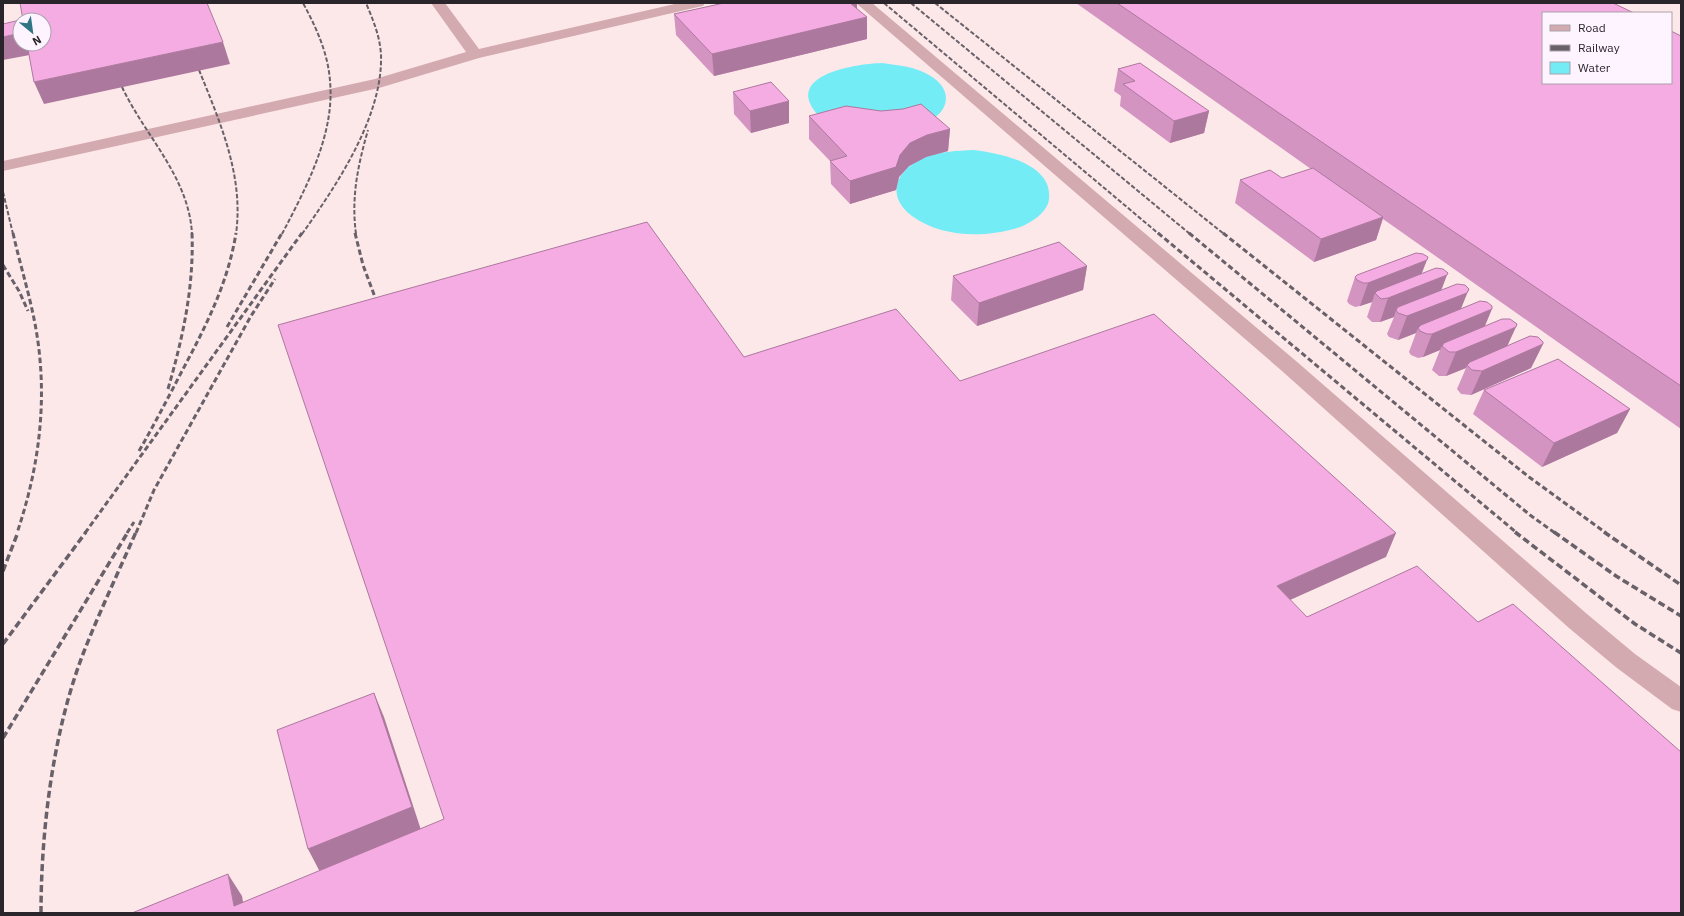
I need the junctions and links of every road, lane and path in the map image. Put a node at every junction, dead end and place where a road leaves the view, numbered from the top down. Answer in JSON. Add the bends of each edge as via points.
{"nodes":[{"id":1,"x":438,"y":3,"type":"edge"},
{"id":2,"x":698,"y":3,"type":"edge"},
{"id":3,"x":863,"y":3,"type":"edge"},
{"id":4,"x":474,"y":54,"type":"junction"},
{"id":5,"x":3,"y":166,"type":"edge"},
{"id":6,"x":1681,"y":701,"type":"edge"}],
"edges":[{"from":1,"to":4,"type":"lane"},
{"from":2,"to":4,"type":"lane"},
{"from":3,"to":6,"type":"lane","via":[[1283,360],[1578,621],[1626,661]]},
{"from":4,"to":5,"type":"lane","via":[[379,83]]}]}
